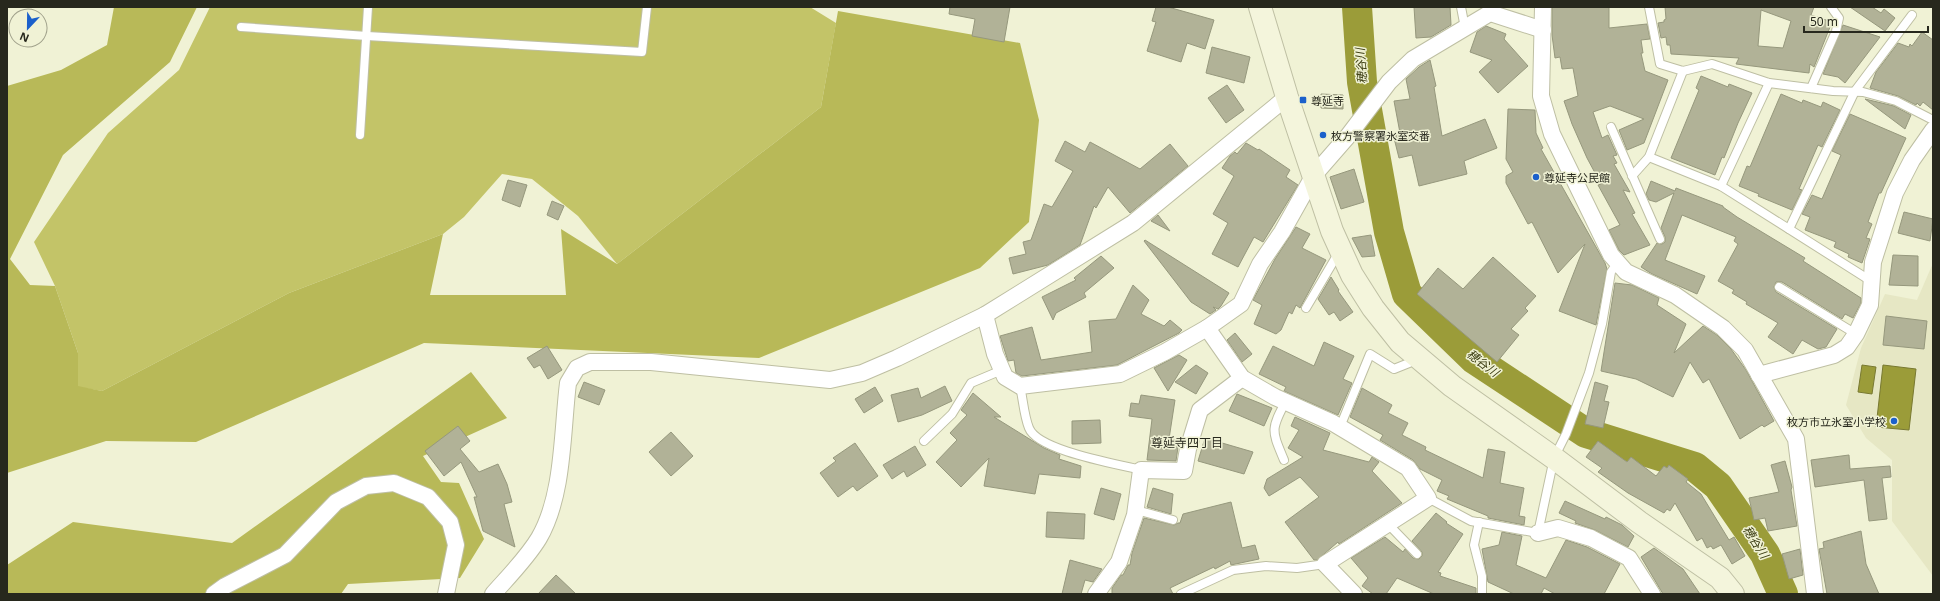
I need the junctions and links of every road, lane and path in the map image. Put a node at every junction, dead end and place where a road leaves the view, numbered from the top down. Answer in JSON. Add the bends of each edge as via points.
{"nodes":[{"id":1,"x":368,"y":7,"type":"edge"},
{"id":2,"x":647,"y":7,"type":"edge"},
{"id":3,"x":1260,"y":7,"type":"edge"},
{"id":4,"x":1461,"y":7,"type":"edge"},
{"id":5,"x":1543,"y":7,"type":"edge"},
{"id":6,"x":1649,"y":7,"type":"edge"},
{"id":7,"x":1831,"y":7,"type":"edge"},
{"id":8,"x":1912,"y":15,"type":"dead end"},
{"id":9,"x":241,"y":27,"type":"dead end"},
{"id":10,"x":1465,"y":28,"type":"junction"},
{"id":11,"x":1543,"y":30,"type":"junction"},
{"id":12,"x":367,"y":36,"type":"junction"},
{"id":13,"x":1683,"y":71,"type":"junction"},
{"id":14,"x":1769,"y":83,"type":"junction"},
{"id":15,"x":1811,"y":88,"type":"junction"},
{"id":16,"x":1854,"y":92,"type":"junction"},
{"id":17,"x":1287,"y":97,"type":"junction"},
{"id":18,"x":1933,"y":120,"type":"edge"},
{"id":19,"x":1611,"y":128,"type":"dead end"},
{"id":20,"x":1933,"y":130,"type":"edge"},
{"id":21,"x":360,"y":135,"type":"dead end"},
{"id":22,"x":1649,"y":157,"type":"junction"},
{"id":23,"x":1314,"y":175,"type":"junction"},
{"id":24,"x":1632,"y":176,"type":"junction"},
{"id":25,"x":1721,"y":186,"type":"junction"},
{"id":26,"x":1789,"y":230,"type":"junction"},
{"id":27,"x":1660,"y":239,"type":"dead end"},
{"id":28,"x":1340,"y":250,"type":"junction"},
{"id":29,"x":1618,"y":262,"type":"junction"},
{"id":30,"x":1871,"y":281,"type":"junction"},
{"id":31,"x":1779,"y":287,"type":"dead end"},
{"id":32,"x":1306,"y":308,"type":"dead end"},
{"id":33,"x":985,"y":315,"type":"junction"},
{"id":34,"x":1207,"y":328,"type":"junction"},
{"id":35,"x":1856,"y":334,"type":"junction"},
{"id":36,"x":1417,"y":356,"type":"junction"},
{"id":37,"x":1002,"y":370,"type":"junction"},
{"id":38,"x":1759,"y":375,"type":"junction"},
{"id":39,"x":1242,"y":378,"type":"junction"},
{"id":40,"x":1020,"y":386,"type":"junction"},
{"id":41,"x":1286,"y":401,"type":"junction"},
{"id":42,"x":1340,"y":427,"type":"junction"},
{"id":43,"x":924,"y":441,"type":"dead end"},
{"id":44,"x":1554,"y":458,"type":"junction"},
{"id":45,"x":1284,"y":460,"type":"dead end"},
{"id":46,"x":1141,"y":470,"type":"junction"},
{"id":47,"x":1428,"y":498,"type":"junction"},
{"id":48,"x":1136,"y":510,"type":"junction"},
{"id":49,"x":1173,"y":520,"type":"dead end"},
{"id":50,"x":1479,"y":522,"type":"junction"},
{"id":51,"x":1388,"y":524,"type":"junction"},
{"id":52,"x":1538,"y":533,"type":"junction"},
{"id":53,"x":1418,"y":554,"type":"dead end"},
{"id":54,"x":1325,"y":564,"type":"junction"},
{"id":55,"x":214,"y":594,"type":"edge"},
{"id":56,"x":446,"y":594,"type":"edge"},
{"id":57,"x":493,"y":594,"type":"edge"},
{"id":58,"x":1096,"y":594,"type":"edge"},
{"id":59,"x":1181,"y":594,"type":"edge"},
{"id":60,"x":1354,"y":594,"type":"edge"},
{"id":61,"x":1482,"y":594,"type":"edge"},
{"id":62,"x":1652,"y":594,"type":"edge"},
{"id":63,"x":1733,"y":594,"type":"edge"},
{"id":64,"x":1815,"y":594,"type":"edge"}],
"edges":[{"from":1,"to":12,"type":"lane"},
{"from":2,"to":12,"type":"lane","via":[[642,52]]},
{"from":3,"to":17,"type":"street"},
{"from":4,"to":10,"type":"lane"},
{"from":5,"to":11,"type":"street"},
{"from":6,"to":13,"type":"lane","via":[[1660,64]]},
{"from":7,"to":15,"type":"lane","via":[[1839,18],[1836,31]]},
{"from":8,"to":16,"type":"lane"},
{"from":9,"to":12,"type":"lane"},
{"from":10,"to":11,"type":"street","via":[[1490,13]]},
{"from":10,"to":23,"type":"street","via":[[1412,59],[1389,82],[1342,144]]},
{"from":11,"to":29,"type":"street","via":[[1541,96],[1552,134],[1608,248]]},
{"from":12,"to":21,"type":"lane"},
{"from":13,"to":14,"type":"lane","via":[[1712,64]]},
{"from":13,"to":22,"type":"lane"},
{"from":14,"to":15,"type":"lane"},
{"from":14,"to":25,"type":"lane"},
{"from":15,"to":16,"type":"lane"},
{"from":16,"to":18,"type":"lane","via":[[1896,101]]},
{"from":16,"to":26,"type":"lane"},
{"from":17,"to":23,"type":"street"},
{"from":17,"to":33,"type":"street","via":[[1133,223]]},
{"from":19,"to":24,"type":"lane"},
{"from":20,"to":30,"type":"street","via":[[1912,160],[1895,193],[1873,262]]},
{"from":22,"to":24,"type":"lane"},
{"from":22,"to":25,"type":"lane"},
{"from":23,"to":28,"type":"street"},
{"from":23,"to":34,"type":"street","via":[[1282,232],[1260,264],[1241,304]]},
{"from":24,"to":27,"type":"lane"},
{"from":25,"to":26,"type":"lane"},
{"from":26,"to":30,"type":"lane"},
{"from":28,"to":32,"type":"lane"},
{"from":28,"to":36,"type":"street","via":[[1373,308],[1400,342]]},
{"from":29,"to":38,"type":"street","via":[[1626,272],[1675,295],[1723,328],[1745,350]]},
{"from":29,"to":44,"type":"lane","via":[[1611,272],[1594,358],[1574,415]]},
{"from":30,"to":35,"type":"street","via":[[1870,305]]},
{"from":31,"to":35,"type":"lane"},
{"from":33,"to":37,"type":"street"},
{"from":33,"to":57,"type":"street","via":[[862,374],[830,380],[651,362],[590,362],[577,368],[568,383],[557,495],[540,537],[518,567]]},
{"from":34,"to":39,"type":"street"},
{"from":34,"to":40,"type":"street","via":[[1120,374]]},
{"from":35,"to":38,"type":"street","via":[[1847,347],[1834,354]]},
{"from":36,"to":42,"type":"lane","via":[[1409,363],[1394,369],[1370,354]]},
{"from":36,"to":44,"type":"street","via":[[1452,386]]},
{"from":37,"to":40,"type":"street","via":[[1005,377]]},
{"from":37,"to":43,"type":"lane","via":[[971,383],[952,414]]},
{"from":38,"to":64,"type":"street","via":[[1796,439]]},
{"from":39,"to":41,"type":"street"},
{"from":39,"to":46,"type":"street","via":[[1200,410],[1184,471]]},
{"from":40,"to":46,"type":"lane","via":[[1030,430],[1041,440],[1064,451]]},
{"from":41,"to":42,"type":"street"},
{"from":41,"to":45,"type":"lane","via":[[1277,418],[1274,435]]},
{"from":42,"to":47,"type":"street","via":[[1408,468]]},
{"from":44,"to":52,"type":"lane"},
{"from":44,"to":63,"type":"street","via":[[1639,522],[1720,578]]},
{"from":46,"to":48,"type":"street"},
{"from":47,"to":50,"type":"lane","via":[[1471,521]]},
{"from":47,"to":51,"type":"street"},
{"from":48,"to":49,"type":"lane"},
{"from":48,"to":58,"type":"street","via":[[1119,562]]},
{"from":50,"to":52,"type":"lane"},
{"from":50,"to":61,"type":"lane","via":[[1474,546],[1482,576]]},
{"from":51,"to":53,"type":"lane"},
{"from":51,"to":54,"type":"street"},
{"from":52,"to":62,"type":"street","via":[[1558,528],[1591,538],[1629,558]]},
{"from":54,"to":59,"type":"lane","via":[[1297,568],[1266,566],[1233,570]]},
{"from":54,"to":60,"type":"street"},
{"from":55,"to":56,"type":"street","via":[[285,555],[336,502],[366,486],[394,483],[428,497],[450,522],[456,545]]}]}
